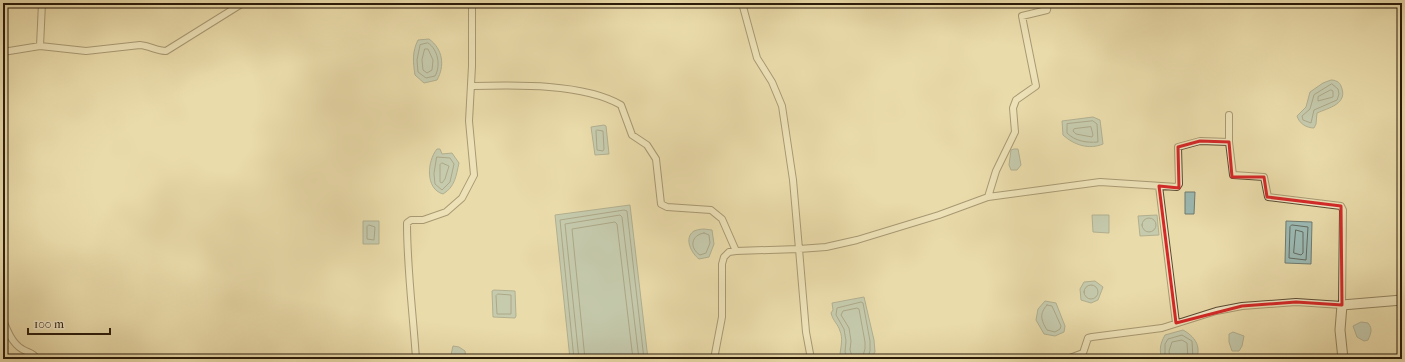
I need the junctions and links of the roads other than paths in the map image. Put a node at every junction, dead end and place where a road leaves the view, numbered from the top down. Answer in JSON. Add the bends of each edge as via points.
{"nodes":[{"id":1,"x":42,"y":3,"type":"edge"},
{"id":2,"x":243,"y":3,"type":"edge"},
{"id":3,"x":472,"y":3,"type":"edge"},
{"id":4,"x":742,"y":3,"type":"edge"},
{"id":5,"x":1048,"y":3,"type":"edge"},
{"id":6,"x":40,"y":46,"type":"junction"},
{"id":7,"x":3,"y":52,"type":"edge"},
{"id":8,"x":471,"y":86,"type":"junction"},
{"id":9,"x":1229,"y":115,"type":"dead end"},
{"id":10,"x":1229,"y":142,"type":"junction"},
{"id":11,"x":1159,"y":186,"type":"junction"},
{"id":12,"x":988,"y":196,"type":"junction"},
{"id":13,"x":798,"y":249,"type":"junction"},
{"id":14,"x":736,"y":251,"type":"junction"},
{"id":15,"x":1402,"y":300,"type":"edge"},
{"id":16,"x":1342,"y":305,"type":"junction"},
{"id":17,"x":3,"y":320,"type":"edge"},
{"id":18,"x":1176,"y":323,"type":"junction"},
{"id":19,"x":37,"y":359,"type":"edge"},
{"id":20,"x":416,"y":359,"type":"edge"},
{"id":21,"x":714,"y":359,"type":"edge"},
{"id":22,"x":811,"y":359,"type":"edge"},
{"id":23,"x":1067,"y":359,"type":"edge"},
{"id":24,"x":1343,"y":359,"type":"edge"}],
"edges":[{"from":1,"to":6,"type":"street"},
{"from":2,"to":6,"type":"street","via":[[166,51],[140,45],[86,51]]},
{"from":3,"to":8,"type":"street"},
{"from":4,"to":13,"type":"street","via":[[757,58],[772,82],[782,106],[793,180]]},
{"from":5,"to":12,"type":"street","via":[[1047,10],[1022,16],[1036,86],[1016,100],[1013,108],[1015,132],[996,171]]},
{"from":6,"to":7,"type":"street"},
{"from":8,"to":14,"type":"street","via":[[564,89],[594,95],[621,105],[632,136],[647,145],[656,158],[661,204],[667,207],[711,210],[722,219]]},
{"from":8,"to":20,"type":"street","via":[[469,121],[474,175],[472,181],[462,198],[446,212],[407,223],[407,265]]},
{"from":9,"to":10,"type":"street"},
{"from":10,"to":11,"type":"street","via":[[1200,141],[1180,146],[1179,184],[1174,187]]},
{"from":10,"to":16,"type":"street","via":[[1233,175],[1264,177],[1268,197],[1341,206]]},
{"from":11,"to":12,"type":"street","via":[[1100,182]]},
{"from":11,"to":18,"type":"street"},
{"from":12,"to":13,"type":"street","via":[[939,215],[857,240],[826,247]]},
{"from":13,"to":14,"type":"street"},
{"from":13,"to":22,"type":"street"},
{"from":14,"to":21,"type":"street","via":[[729,252],[722,264],[722,317]]},
{"from":15,"to":16,"type":"main road"},
{"from":16,"to":18,"type":"street","via":[[1296,302],[1242,306]]},
{"from":16,"to":24,"type":"main road","via":[[1340,330]]},
{"from":17,"to":19,"type":"street","via":[[15,342]]},
{"from":18,"to":23,"type":"street","via":[[1162,328],[1092,336],[1088,338],[1083,353]]}]}
